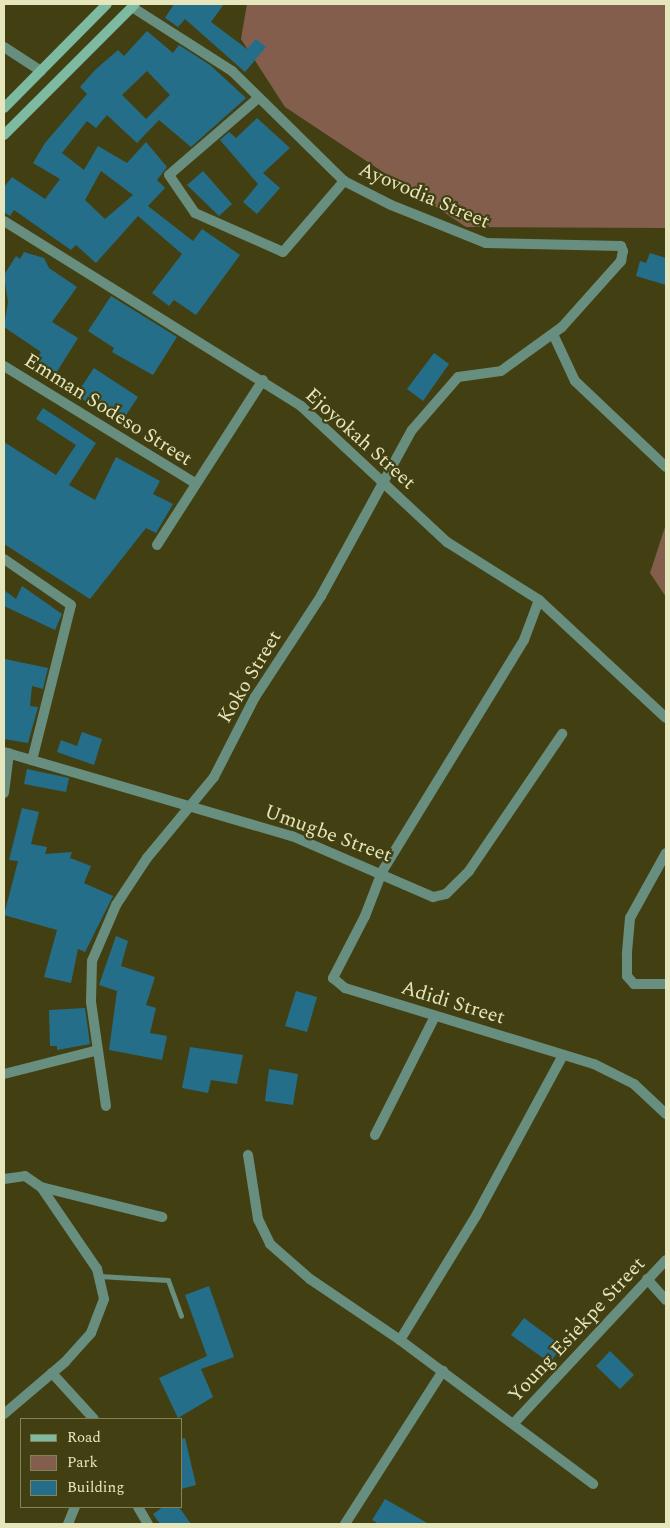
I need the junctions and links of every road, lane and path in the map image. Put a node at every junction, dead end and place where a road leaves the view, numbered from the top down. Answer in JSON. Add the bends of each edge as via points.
{"nodes":[{"id":1,"x":107,"y":4,"type":"edge"},
{"id":2,"x":133,"y":5,"type":"edge"},
{"id":3,"x":4,"y":47,"type":"edge"},
{"id":4,"x":41,"y":71,"type":"junction"},
{"id":5,"x":258,"y":99,"type":"junction"},
{"id":6,"x":4,"y":108,"type":"edge"},
{"id":7,"x":4,"y":135,"type":"edge"},
{"id":8,"x":344,"y":181,"type":"junction"},
{"id":9,"x":4,"y":221,"type":"edge"},
{"id":10,"x":553,"y":334,"type":"junction"},
{"id":11,"x":4,"y":366,"type":"edge"},
{"id":12,"x":262,"y":380,"type":"junction"},
{"id":13,"x":666,"y":467,"type":"edge"},
{"id":14,"x":195,"y":483,"type":"junction"},
{"id":15,"x":382,"y":483,"type":"junction"},
{"id":16,"x":157,"y":545,"type":"dead end"},
{"id":17,"x":4,"y":559,"type":"edge"},
{"id":18,"x":539,"y":600,"type":"junction"},
{"id":19,"x":666,"y":718,"type":"edge"},
{"id":20,"x":562,"y":734,"type":"dead end"},
{"id":21,"x":6,"y":752,"type":"edge"},
{"id":22,"x":32,"y":760,"type":"junction"},
{"id":23,"x":4,"y":793,"type":"edge"},
{"id":24,"x":190,"y":807,"type":"junction"},
{"id":25,"x":666,"y":853,"type":"edge"},
{"id":26,"x":382,"y":872,"type":"junction"},
{"id":27,"x":666,"y":984,"type":"edge"},
{"id":28,"x":435,"y":1016,"type":"junction"},
{"id":29,"x":98,"y":1050,"type":"junction"},
{"id":30,"x":563,"y":1055,"type":"junction"},
{"id":31,"x":4,"y":1074,"type":"edge"},
{"id":32,"x":106,"y":1106,"type":"dead end"},
{"id":33,"x":666,"y":1114,"type":"edge"},
{"id":34,"x":375,"y":1135,"type":"dead end"},
{"id":35,"x":248,"y":1154,"type":"dead end"},
{"id":36,"x":4,"y":1178,"type":"edge"},
{"id":37,"x":41,"y":1187,"type":"junction"},
{"id":38,"x":162,"y":1218,"type":"dead end"},
{"id":39,"x":666,"y":1260,"type":"edge"},
{"id":40,"x":99,"y":1276,"type":"junction"},
{"id":41,"x":647,"y":1279,"type":"junction"},
{"id":42,"x":666,"y":1300,"type":"edge"},
{"id":43,"x":182,"y":1316,"type":"dead end"},
{"id":44,"x":400,"y":1340,"type":"junction"},
{"id":45,"x":443,"y":1371,"type":"junction"},
{"id":46,"x":52,"y":1373,"type":"junction"},
{"id":47,"x":4,"y":1414,"type":"edge"},
{"id":48,"x":93,"y":1418,"type":"edge"},
{"id":49,"x":514,"y":1423,"type":"junction"},
{"id":50,"x":593,"y":1484,"type":"dead end"},
{"id":51,"x":75,"y":1508,"type":"edge"},
{"id":52,"x":139,"y":1508,"type":"edge"},
{"id":53,"x":68,"y":1524,"type":"edge"},
{"id":54,"x":148,"y":1524,"type":"edge"},
{"id":55,"x":345,"y":1524,"type":"edge"}],
"edges":[{"from":1,"to":4,"type":"main road"},
{"from":2,"to":5,"type":"street","name":"Ayovodia Street","via":[[232,71]]},
{"from":2,"to":7,"type":"main road"},
{"from":3,"to":4,"type":"street"},
{"from":4,"to":6,"type":"main road"},
{"from":5,"to":8,"type":"street","name":"Ayovodia Street","via":[[322,154]]},
{"from":5,"to":8,"type":"street","via":[[169,175],[195,213],[283,252]]},
{"from":8,"to":10,"type":"street","name":"Ayovodia Street","via":[[486,243],[621,246],[621,261]]},
{"from":9,"to":12,"type":"street","name":"Ejoyokah Street"},
{"from":10,"to":13,"type":"street","via":[[575,381]]},
{"from":10,"to":15,"type":"street","name":"Koko Street","via":[[501,371],[458,377],[412,430]]},
{"from":11,"to":14,"type":"street","name":"Emman Sodeso Street"},
{"from":12,"to":14,"type":"street"},
{"from":12,"to":15,"type":"street","name":"Ejoyokah Street","via":[[301,406]]},
{"from":14,"to":16,"type":"street"},
{"from":15,"to":18,"type":"street","name":"Ejoyokah Street","via":[[448,542]]},
{"from":15,"to":24,"type":"street","name":"Koko Street","via":[[321,596],[255,697],[214,777]]},
{"from":17,"to":22,"type":"street","via":[[71,605]]},
{"from":18,"to":19,"type":"street","name":"Ejoyokah Street"},
{"from":18,"to":26,"type":"street","via":[[524,640]]},
{"from":20,"to":26,"type":"street","name":"Umugbe Street","via":[[469,871],[446,894],[433,898]]},
{"from":21,"to":22,"type":"street","name":"Umugbe Street"},
{"from":21,"to":23,"type":"street"},
{"from":22,"to":24,"type":"street","name":"Umugbe Street"},
{"from":24,"to":26,"type":"street","name":"Umugbe Street","via":[[292,836]]},
{"from":24,"to":29,"type":"street","name":"Koko Street","via":[[116,905],[92,962]]},
{"from":25,"to":27,"type":"street","via":[[630,918],[627,955],[628,976],[634,984]]},
{"from":26,"to":28,"type":"street","name":"Adidi Street","via":[[334,982]]},
{"from":28,"to":30,"type":"street","name":"Adidi Street"},
{"from":28,"to":34,"type":"street"},
{"from":29,"to":31,"type":"street"},
{"from":29,"to":32,"type":"street","name":"Koko Street"},
{"from":30,"to":33,"type":"street","name":"Adidi Street","via":[[634,1084]]},
{"from":30,"to":44,"type":"street","via":[[476,1216]]},
{"from":35,"to":44,"type":"street","via":[[258,1219],[270,1244],[310,1279]]},
{"from":36,"to":37,"type":"street","via":[[26,1176]]},
{"from":37,"to":38,"type":"street"},
{"from":37,"to":40,"type":"street"},
{"from":39,"to":41,"type":"street","name":"Young Esiekpe Street"},
{"from":40,"to":43,"type":"lane","via":[[168,1280]]},
{"from":40,"to":46,"type":"street","via":[[104,1299],[91,1333]]},
{"from":41,"to":42,"type":"street"},
{"from":41,"to":49,"type":"street","name":"Young Esiekpe Street"},
{"from":44,"to":45,"type":"street"},
{"from":45,"to":49,"type":"street"},
{"from":45,"to":55,"type":"street"},
{"from":46,"to":47,"type":"street"},
{"from":46,"to":48,"type":"street"},
{"from":49,"to":50,"type":"street"},
{"from":51,"to":53,"type":"street"},
{"from":52,"to":54,"type":"street"}]}
